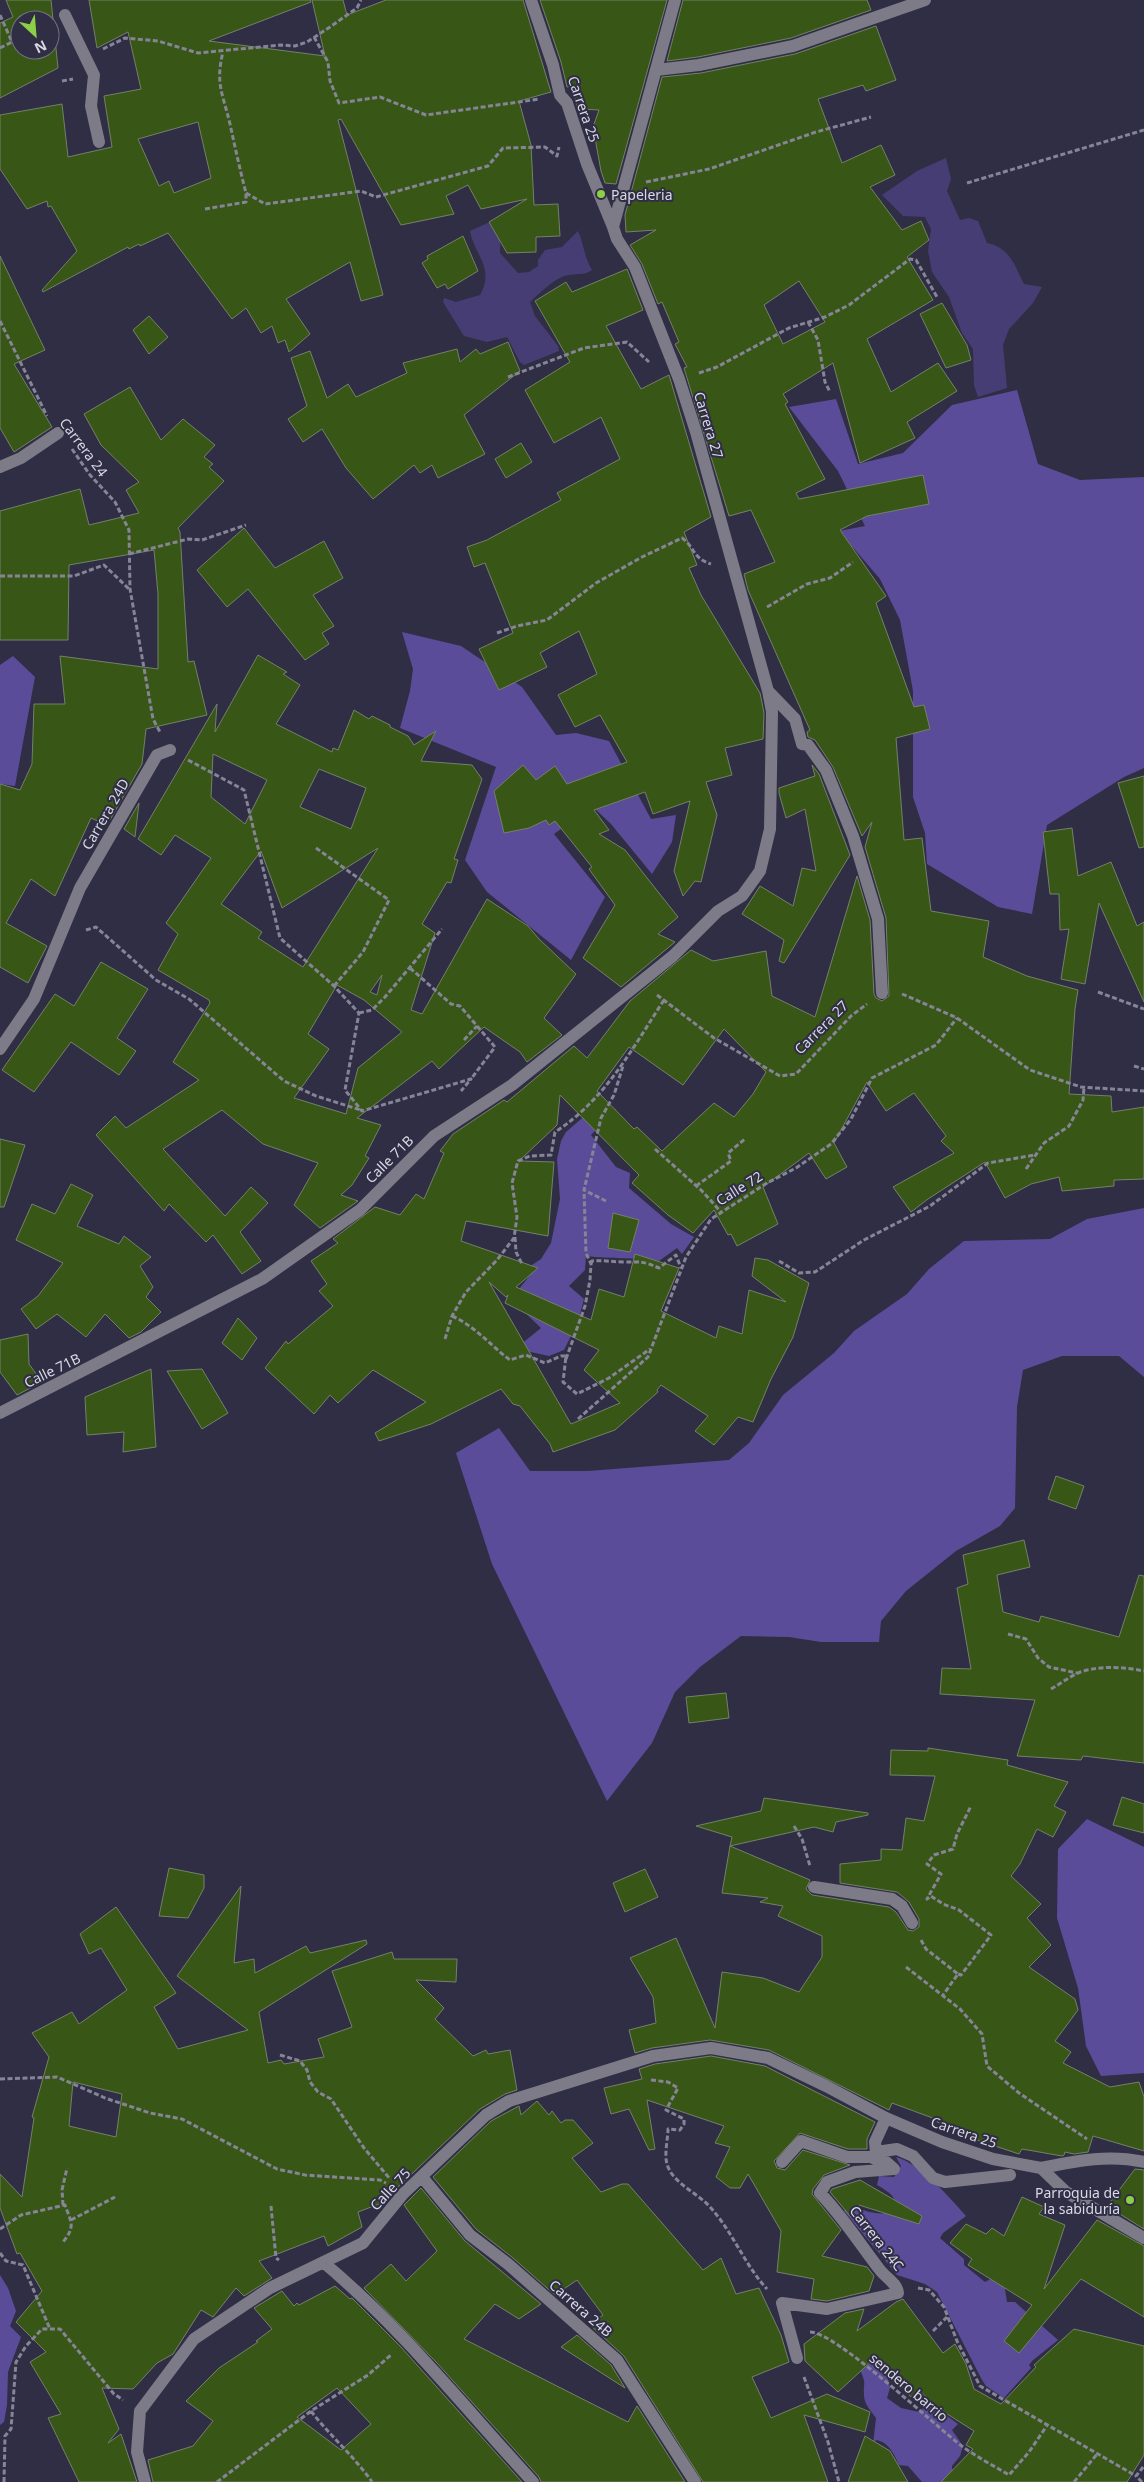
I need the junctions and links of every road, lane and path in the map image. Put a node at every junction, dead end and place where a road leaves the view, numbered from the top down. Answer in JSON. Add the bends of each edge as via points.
{"nodes":[{"id":1,"x":362,"y":0,"type":"edge"},
{"id":2,"x":531,"y":0,"type":"edge"},
{"id":3,"x":675,"y":0,"type":"edge"},
{"id":4,"x":925,"y":0,"type":"edge"},
{"id":5,"x":0,"y":15,"type":"edge"},
{"id":6,"x":65,"y":15,"type":"dead end"},
{"id":7,"x":314,"y":37,"type":"junction"},
{"id":8,"x":10,"y":38,"type":"edge"},
{"id":9,"x":223,"y":52,"type":"junction"},
{"id":10,"x":656,"y":70,"type":"junction"},
{"id":11,"x":94,"y":75,"type":"junction"},
{"id":12,"x":62,"y":81,"type":"dead end"},
{"id":13,"x":560,"y":95,"type":"junction"},
{"id":14,"x":571,"y":116,"type":"junction"},
{"id":15,"x":871,"y":117,"type":"dead end"},
{"id":16,"x":1144,"y":130,"type":"edge"},
{"id":17,"x":99,"y":142,"type":"dead end"},
{"id":18,"x":967,"y":183,"type":"dead end"},
{"id":19,"x":623,"y":186,"type":"junction"},
{"id":20,"x":246,"y":193,"type":"junction"},
{"id":21,"x":205,"y":209,"type":"dead end"},
{"id":22,"x":613,"y":226,"type":"junction"},
{"id":23,"x":937,"y":297,"type":"dead end"},
{"id":24,"x":0,"y":321,"type":"edge"},
{"id":25,"x":808,"y":322,"type":"junction"},
{"id":26,"x":678,"y":375,"type":"junction"},
{"id":27,"x":508,"y":377,"type":"dead end"},
{"id":28,"x":830,"y":392,"type":"dead end"},
{"id":29,"x":58,"y":433,"type":"junction"},
{"id":30,"x":0,"y":467,"type":"edge"},
{"id":31,"x":246,"y":525,"type":"dead end"},
{"id":32,"x":129,"y":554,"type":"junction"},
{"id":33,"x":854,"y":562,"type":"dead end"},
{"id":34,"x":734,"y":565,"type":"junction"},
{"id":35,"x":0,"y":576,"type":"edge"},
{"id":36,"x":130,"y":589,"type":"junction"},
{"id":37,"x":748,"y":616,"type":"junction"},
{"id":38,"x":497,"y":633,"type":"dead end"},
{"id":39,"x":768,"y":691,"type":"junction"},
{"id":40,"x":170,"y":750,"type":"junction"},
{"id":41,"x":316,"y":848,"type":"dead end"},
{"id":42,"x":760,"y":871,"type":"joint"},
{"id":43,"x":442,"y":929,"type":"dead end"},
{"id":44,"x":82,"y":930,"type":"dead end"},
{"id":45,"x":410,"y":968,"type":"junction"},
{"id":46,"x":640,"y":984,"type":"junction"},
{"id":47,"x":334,"y":986,"type":"junction"},
{"id":48,"x":1098,"y":992,"type":"dead end"},
{"id":49,"x":882,"y":993,"type":"junction"},
{"id":50,"x":664,"y":1000,"type":"junction"},
{"id":51,"x":1144,"y":1010,"type":"edge"},
{"id":52,"x":358,"y":1012,"type":"junction"},
{"id":53,"x":957,"y":1018,"type":"junction"},
{"id":54,"x":477,"y":1026,"type":"junction"},
{"id":55,"x":464,"y":1040,"type":"dead end"},
{"id":56,"x":0,"y":1049,"type":"edge"},
{"id":57,"x":624,"y":1063,"type":"junction"},
{"id":58,"x":1134,"y":1066,"type":"dead end"},
{"id":59,"x":1144,"y":1069,"type":"edge"},
{"id":60,"x":471,"y":1079,"type":"junction"},
{"id":61,"x":1084,"y":1087,"type":"junction"},
{"id":62,"x":1144,"y":1091,"type":"edge"},
{"id":63,"x":460,"y":1093,"type":"dead end"},
{"id":64,"x":362,"y":1111,"type":"junction"},
{"id":65,"x":745,"y":1139,"type":"dead end"},
{"id":66,"x":655,"y":1149,"type":"dead end"},
{"id":67,"x":1035,"y":1155,"type":"junction"},
{"id":68,"x":1026,"y":1169,"type":"dead end"},
{"id":69,"x":696,"y":1186,"type":"junction"},
{"id":70,"x":584,"y":1190,"type":"junction"},
{"id":71,"x":606,"y":1201,"type":"dead end"},
{"id":72,"x":721,"y":1212,"type":"junction"},
{"id":73,"x":514,"y":1234,"type":"junction"},
{"id":74,"x":779,"y":1261,"type":"dead end"},
{"id":75,"x":522,"y":1264,"type":"dead end"},
{"id":76,"x":591,"y":1264,"type":"junction"},
{"id":77,"x":682,"y":1268,"type":"junction"},
{"id":78,"x":452,"y":1316,"type":"junction"},
{"id":79,"x":445,"y":1339,"type":"dead end"},
{"id":80,"x":650,"y":1348,"type":"junction"},
{"id":81,"x":566,"y":1359,"type":"junction"},
{"id":82,"x":0,"y":1413,"type":"edge"},
{"id":83,"x":578,"y":1419,"type":"dead end"},
{"id":84,"x":1008,"y":1634,"type":"dead end"},
{"id":85,"x":1144,"y":1671,"type":"edge"},
{"id":86,"x":1078,"y":1673,"type":"junction"},
{"id":87,"x":1051,"y":1689,"type":"dead end"},
{"id":88,"x":971,"y":1806,"type":"dead end"},
{"id":89,"x":794,"y":1826,"type":"dead end"},
{"id":90,"x":815,"y":1887,"type":"joint"},
{"id":91,"x":912,"y":1923,"type":"joint"},
{"id":92,"x":906,"y":1967,"type":"dead end"},
{"id":93,"x":958,"y":1974,"type":"junction"},
{"id":94,"x":943,"y":1995,"type":"junction"},
{"id":95,"x":280,"y":2055,"type":"dead end"},
{"id":96,"x":768,"y":2058,"type":"joint"},
{"id":97,"x":0,"y":2079,"type":"edge"},
{"id":98,"x":647,"y":2079,"type":"dead end"},
{"id":99,"x":886,"y":2118,"type":"junction"},
{"id":100,"x":876,"y":2152,"type":"junction"},
{"id":101,"x":1097,"y":2158,"type":"junction"},
{"id":102,"x":782,"y":2162,"type":"dead end"},
{"id":103,"x":1144,"y":2162,"type":"edge"},
{"id":104,"x":68,"y":2168,"type":"dead end"},
{"id":105,"x":1041,"y":2168,"type":"junction"},
{"id":106,"x":894,"y":2169,"type":"junction"},
{"id":107,"x":1010,"y":2175,"type":"dead end"},
{"id":108,"x":422,"y":2177,"type":"junction"},
{"id":109,"x":405,"y":2193,"type":"junction"},
{"id":110,"x":115,"y":2197,"type":"dead end"},
{"id":111,"x":63,"y":2205,"type":"junction"},
{"id":112,"x":272,"y":2206,"type":"dead end"},
{"id":113,"x":71,"y":2220,"type":"junction"},
{"id":114,"x":0,"y":2229,"type":"edge"},
{"id":115,"x":1144,"y":2238,"type":"edge"},
{"id":116,"x":63,"y":2242,"type":"dead end"},
{"id":117,"x":0,"y":2253,"type":"edge"},
{"id":118,"x":323,"y":2262,"type":"junction"},
{"id":119,"x":297,"y":2274,"type":"junction"},
{"id":120,"x":893,"y":2284,"type":"junction"},
{"id":121,"x":782,"y":2303,"type":"junction"},
{"id":122,"x":947,"y":2317,"type":"junction"},
{"id":123,"x":50,"y":2330,"type":"junction"},
{"id":124,"x":932,"y":2331,"type":"dead end"},
{"id":125,"x":789,"y":2332,"type":"junction"},
{"id":126,"x":406,"y":2342,"type":"junction"},
{"id":127,"x":796,"y":2358,"type":"joint"},
{"id":128,"x":140,"y":2411,"type":"junction"},
{"id":129,"x":311,"y":2411,"type":"junction"},
{"id":130,"x":1048,"y":2424,"type":"junction"},
{"id":131,"x":6,"y":2436,"type":"junction"},
{"id":132,"x":0,"y":2438,"type":"edge"},
{"id":133,"x":1098,"y":2453,"type":"junction"},
{"id":134,"x":1144,"y":2466,"type":"edge"},
{"id":135,"x":1136,"y":2476,"type":"junction"},
{"id":136,"x":4,"y":2482,"type":"edge"},
{"id":137,"x":145,"y":2482,"type":"edge"},
{"id":138,"x":217,"y":2482,"type":"edge"},
{"id":139,"x":372,"y":2482,"type":"edge"},
{"id":140,"x":533,"y":2482,"type":"edge"},
{"id":141,"x":695,"y":2482,"type":"edge"},
{"id":142,"x":839,"y":2482,"type":"edge"},
{"id":143,"x":1074,"y":2482,"type":"edge"},
{"id":144,"x":1142,"y":2482,"type":"edge"}],
"edges":[{"from":1,"to":7,"type":"path","via":[[358,8]]},
{"from":2,"to":13,"type":"street","name":"Carrera 25","via":[[554,65]]},
{"from":3,"to":10,"type":"street"},
{"from":4,"to":10,"type":"street","via":[[793,46]]},
{"from":5,"to":8,"type":"path"},
{"from":6,"to":11,"type":"street"},
{"from":7,"to":9,"type":"path","via":[[295,46]]},
{"from":7,"to":13,"type":"path","via":[[328,62],[330,81],[339,103],[380,98],[426,115]]},
{"from":9,"to":11,"type":"path","via":[[198,53],[158,41],[126,38],[101,50]]},
{"from":9,"to":20,"type":"path","via":[[218,70],[220,92]]},
{"from":10,"to":19,"type":"street"},
{"from":11,"to":12,"type":"path"},
{"from":11,"to":17,"type":"street","via":[[91,106]]},
{"from":13,"to":14,"type":"street","name":"Carrera 25"},
{"from":14,"to":20,"type":"path","via":[[565,119],[557,156],[545,147],[503,148],[488,166],[376,197],[361,192],[265,204]]},
{"from":14,"to":22,"type":"street","name":"Carrera 25"},
{"from":15,"to":19,"type":"path","via":[[816,132],[709,169]]},
{"from":16,"to":18,"type":"path"},
{"from":19,"to":22,"type":"street"},
{"from":20,"to":21,"type":"path","via":[[246,202]]},
{"from":22,"to":26,"type":"street","name":"Carrera 27","via":[[616,240],[635,267]]},
{"from":23,"to":25,"type":"path","via":[[916,260],[910,260],[850,306]]},
{"from":24,"to":29,"type":"path","name":"Carrera 24"},
{"from":25,"to":26,"type":"path","via":[[789,328],[717,367]]},
{"from":25,"to":28,"type":"path","via":[[818,340],[825,382]]},
{"from":26,"to":27,"type":"path","via":[[658,371],[627,342],[584,348]]},
{"from":26,"to":34,"type":"street","name":"Carrera 27"},
{"from":29,"to":30,"type":"street","via":[[21,458]]},
{"from":29,"to":32,"type":"path","name":"Carrera 24","via":[[115,502],[129,530]]},
{"from":31,"to":32,"type":"path","via":[[202,540],[188,539]]},
{"from":32,"to":36,"type":"path","name":"Carrera 24"},
{"from":33,"to":37,"type":"path","via":[[830,578],[807,584]]},
{"from":34,"to":37,"type":"street","name":"Carrera 27"},
{"from":34,"to":38,"type":"path","via":[[706,563],[682,538],[596,583],[547,620]]},
{"from":35,"to":36,"type":"path","via":[[74,576],[104,565]]},
{"from":36,"to":40,"type":"path","via":[[153,720]]},
{"from":37,"to":39,"type":"street","name":"Carrera 27"},
{"from":39,"to":42,"type":"street","name":"Carrera 27","via":[[772,712],[770,819]]},
{"from":39,"to":49,"type":"street","via":[[795,719],[802,744],[808,745],[826,770],[853,836],[878,919]]},
{"from":40,"to":47,"type":"path","via":[[244,790],[280,938]]},
{"from":40,"to":56,"type":"street","name":"Carrera 24D","via":[[157,756],[112,830],[80,888],[34,999]]},
{"from":41,"to":47,"type":"path","via":[[388,900],[363,952]]},
{"from":42,"to":46,"type":"street","name":"Calle 71B","via":[[742,896],[718,910]]},
{"from":43,"to":45,"type":"path"},
{"from":44,"to":64,"type":"path","via":[[96,928],[156,980],[189,999],[284,1081],[316,1096]]},
{"from":45,"to":52,"type":"path","via":[[372,1010]]},
{"from":45,"to":54,"type":"path","via":[[451,1004],[460,1006]]},
{"from":46,"to":50,"type":"path","name":"Carrera 27"},
{"from":46,"to":82,"type":"street","name":"Calle 71B","via":[[512,1085],[434,1136],[360,1210],[262,1279]]},
{"from":47,"to":52,"type":"path"},
{"from":48,"to":51,"type":"path"},
{"from":49,"to":50,"type":"path","name":"Carrera 27","via":[[850,1016],[796,1074],[780,1076],[714,1038]]},
{"from":49,"to":53,"type":"path","via":[[905,995]]},
{"from":50,"to":57,"type":"path"},
{"from":52,"to":64,"type":"path","via":[[345,1090]]},
{"from":53,"to":61,"type":"path","via":[[1030,1070]]},
{"from":53,"to":72,"type":"path","name":"Calle 72","via":[[936,1045],[872,1078],[850,1119],[831,1144]]},
{"from":54,"to":55,"type":"path"},
{"from":54,"to":60,"type":"path","via":[[495,1047]]},
{"from":57,"to":70,"type":"path","via":[[614,1096],[601,1118]]},
{"from":57,"to":73,"type":"path","via":[[594,1102],[555,1132],[551,1155],[530,1156],[518,1161],[512,1182],[517,1217]]},
{"from":58,"to":59,"type":"path"},
{"from":60,"to":63,"type":"path"},
{"from":60,"to":64,"type":"path"},
{"from":61,"to":62,"type":"path"},
{"from":61,"to":67,"type":"path","via":[[1083,1100],[1069,1126],[1044,1143]]},
{"from":65,"to":69,"type":"path","via":[[728,1154],[731,1161]]},
{"from":66,"to":69,"type":"path"},
{"from":67,"to":68,"type":"path"},
{"from":67,"to":74,"type":"path","via":[[988,1163],[930,1206],[864,1240],[815,1272],[799,1273]]},
{"from":69,"to":72,"type":"path"},
{"from":70,"to":71,"type":"path"},
{"from":70,"to":76,"type":"path","via":[[586,1253]]},
{"from":72,"to":77,"type":"path","name":"Calle 72","via":[[712,1218]]},
{"from":73,"to":75,"type":"path","via":[[516,1252]]},
{"from":73,"to":78,"type":"path","via":[[497,1260],[466,1292]]},
{"from":76,"to":77,"type":"path","via":[[592,1261],[636,1260],[659,1268],[676,1255]]},
{"from":76,"to":81,"type":"path","via":[[585,1306]]},
{"from":77,"to":80,"type":"path","name":"Calle 72","via":[[661,1328]]},
{"from":78,"to":79,"type":"path"},
{"from":78,"to":81,"type":"path","via":[[464,1320],[510,1360],[526,1355],[545,1363],[561,1356],[566,1356]]},
{"from":80,"to":81,"type":"path","via":[[610,1378],[577,1394],[563,1382]]},
{"from":80,"to":83,"type":"path","name":"Calle 72","via":[[648,1357]]},
{"from":84,"to":86,"type":"path","via":[[1026,1639],[1038,1658],[1049,1667]]},
{"from":85,"to":86,"type":"path","via":[[1126,1668]]},
{"from":86,"to":87,"type":"path"},
{"from":88,"to":93,"type":"path","via":[[953,1850],[934,1855],[927,1864],[941,1874],[927,1899],[931,1896],[959,1910],[991,1935],[961,1975]]},
{"from":89,"to":90,"type":"path","via":[[808,1856]]},
{"from":90,"to":91,"type":"street","via":[[892,1899],[902,1906]]},
{"from":91,"to":93,"type":"path","via":[[926,1948]]},
{"from":92,"to":94,"type":"path"},
{"from":93,"to":94,"type":"path"},
{"from":94,"to":101,"type":"path","via":[[960,2008],[982,2034],[987,2066],[1019,2093],[1094,2142]]},
{"from":95,"to":109,"type":"path","via":[[300,2061],[314,2087],[331,2099],[364,2148]]},
{"from":96,"to":99,"type":"street","name":"Carrera 25"},
{"from":96,"to":108,"type":"street","name":"Calle 75","via":[[711,2048],[653,2056],[509,2101],[486,2115]]},
{"from":97,"to":109,"type":"path","via":[[57,2076],[106,2098],[150,2113],[182,2119],[277,2169],[305,2175],[380,2180]]},
{"from":98,"to":121,"type":"path","via":[[668,2082],[678,2088],[666,2110],[684,2119],[684,2124],[680,2130],[668,2129],[667,2164],[676,2178],[709,2205],[723,2222],[752,2273]]},
{"from":99,"to":100,"type":"street","via":[[875,2142]]},
{"from":99,"to":105,"type":"street","name":"Carrera 25","via":[[993,2159]]},
{"from":100,"to":106,"type":"street"},
{"from":100,"to":107,"type":"street","via":[[897,2149],[912,2156],[933,2178],[945,2182]]},
{"from":101,"to":103,"type":"street"},
{"from":101,"to":105,"type":"street"},
{"from":102,"to":106,"type":"street","via":[[801,2141],[848,2156],[877,2159]]},
{"from":104,"to":111,"type":"path","via":[[62,2190]]},
{"from":105,"to":115,"type":"street","via":[[1066,2192]]},
{"from":106,"to":120,"type":"street","name":"Carrera 24C","via":[[855,2172],[827,2182],[820,2193]]},
{"from":108,"to":109,"type":"street","name":"Calle 75"},
{"from":108,"to":141,"type":"street","name":"Carrera 24B","via":[[470,2235],[508,2264],[617,2360]]},
{"from":109,"to":118,"type":"street","name":"Calle 75","via":[[363,2243]]},
{"from":110,"to":113,"type":"path"},
{"from":111,"to":113,"type":"path"},
{"from":111,"to":114,"type":"path","via":[[21,2215]]},
{"from":112,"to":119,"type":"path","via":[[276,2258]]},
{"from":113,"to":116,"type":"path","via":[[72,2232]]},
{"from":117,"to":123,"type":"path","via":[[6,2261],[23,2265]]},
{"from":118,"to":119,"type":"street","name":"Calle 75"},
{"from":118,"to":126,"type":"street","via":[[355,2288]]},
{"from":119,"to":128,"type":"street","name":"Calle 75","via":[[270,2288],[194,2339]]},
{"from":120,"to":121,"type":"street","name":"Carrera 24C","via":[[898,2287],[898,2293],[892,2296],[827,2309]]},
{"from":120,"to":122,"type":"path","via":[[929,2290],[944,2307]]},
{"from":121,"to":125,"type":"street"},
{"from":122,"to":124,"type":"path"},
{"from":122,"to":130,"type":"path","via":[[980,2386]]},
{"from":123,"to":128,"type":"path","via":[[60,2329],[114,2394]]},
{"from":123,"to":131,"type":"path","via":[[42,2329],[16,2362],[11,2429]]},
{"from":125,"to":127,"type":"street"},
{"from":125,"to":130,"type":"path","name":"sendero barrio","via":[[816,2332],[845,2349],[964,2448],[1009,2475]]},
{"from":126,"to":129,"type":"path","via":[[368,2375]]},
{"from":126,"to":140,"type":"street","via":[[425,2359]]},
{"from":127,"to":142,"type":"path","via":[[828,2442]]},
{"from":128,"to":137,"type":"street","via":[[137,2452]]},
{"from":129,"to":138,"type":"path"},
{"from":129,"to":139,"type":"path"},
{"from":130,"to":133,"type":"path"},
{"from":131,"to":132,"type":"path"},
{"from":131,"to":136,"type":"path"},
{"from":133,"to":135,"type":"path"},
{"from":133,"to":143,"type":"path"},
{"from":134,"to":135,"type":"path"},
{"from":135,"to":144,"type":"path"}]}
